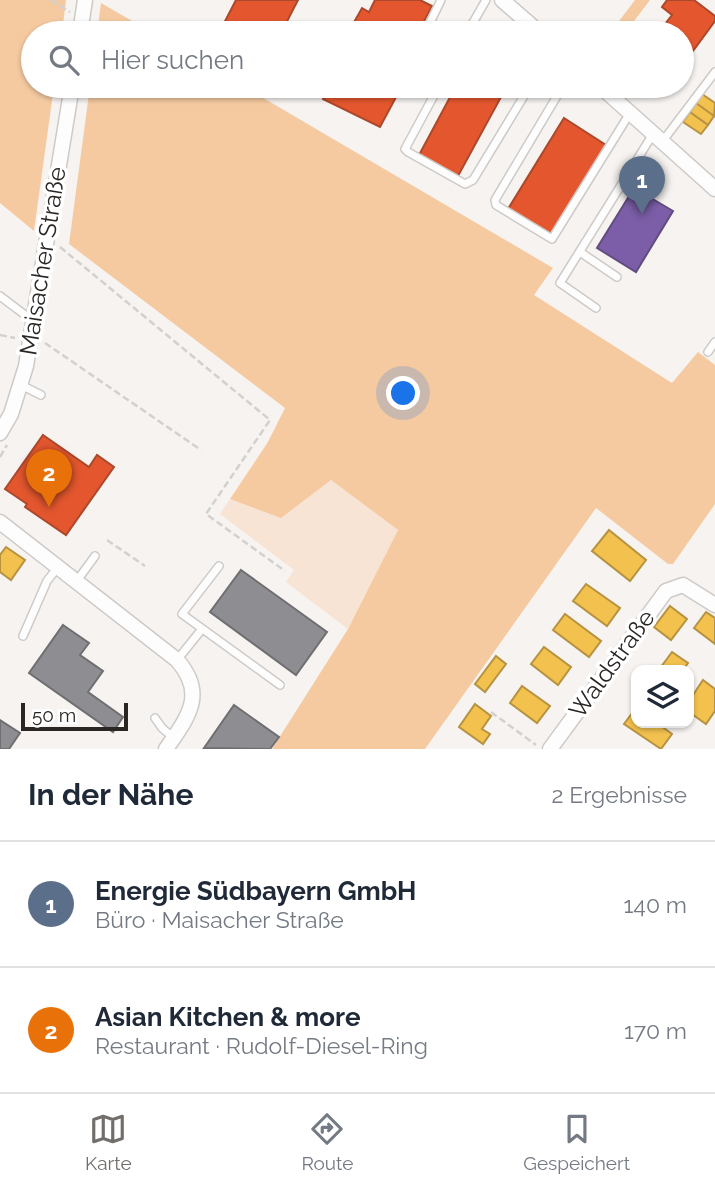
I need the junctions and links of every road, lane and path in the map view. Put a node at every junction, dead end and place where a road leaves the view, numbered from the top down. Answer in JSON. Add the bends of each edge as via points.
{"nodes":[{"id":1,"x":51,"y":0,"type":"edge"},
{"id":2,"x":85,"y":0,"type":"edge"},
{"id":3,"x":441,"y":0,"type":"edge"},
{"id":4,"x":486,"y":0,"type":"edge"},
{"id":5,"x":503,"y":0,"type":"edge"},
{"id":6,"x":74,"y":21,"type":"edge"},
{"id":7,"x":82,"y":21,"type":"edge"},
{"id":8,"x":431,"y":21,"type":"edge"},
{"id":9,"x":474,"y":21,"type":"edge"},
{"id":10,"x":527,"y":21,"type":"edge"},
{"id":11,"x":715,"y":72,"type":"edge"},
{"id":12,"x":694,"y":96,"type":"edge"},
{"id":13,"x":70,"y":98,"type":"edge"},
{"id":14,"x":433,"y":98,"type":"edge"},
{"id":15,"x":523,"y":98,"type":"edge"},
{"id":16,"x":557,"y":98,"type":"edge"},
{"id":17,"x":613,"y":98,"type":"edge"},
{"id":18,"x":693,"y":98,"type":"edge"},
{"id":19,"x":630,"y":113,"type":"junction"},
{"id":20,"x":658,"y":138,"type":"junction"},
{"id":21,"x":715,"y":189,"type":"edge"},
{"id":22,"x":47,"y":236,"type":"junction"},
{"id":23,"x":580,"y":252,"type":"junction"},
{"id":24,"x":617,"y":277,"type":"dead end"},
{"id":25,"x":0,"y":296,"type":"edge"},
{"id":26,"x":596,"y":308,"type":"dead end"},
{"id":27,"x":34,"y":322,"type":"junction"},
{"id":28,"x":0,"y":335,"type":"edge"},
{"id":29,"x":15,"y":338,"type":"dead end"},
{"id":30,"x":41,"y":342,"type":"dead end"},
{"id":31,"x":715,"y":342,"type":"edge"},
{"id":32,"x":708,"y":352,"type":"dead end"},
{"id":33,"x":21,"y":385,"type":"junction"},
{"id":34,"x":41,"y":395,"type":"dead end"},
{"id":35,"x":0,"y":433,"type":"edge"},
{"id":36,"x":201,"y":450,"type":"dead end"},
{"id":37,"x":0,"y":523,"type":"edge"},
{"id":38,"x":107,"y":540,"type":"dead end"},
{"id":39,"x":95,"y":556,"type":"dead end"},
{"id":40,"x":219,"y":565,"type":"dead end"},
{"id":41,"x":145,"y":566,"type":"dead end"},
{"id":42,"x":58,"y":567,"type":"junction"},
{"id":43,"x":285,"y":571,"type":"dead end"},
{"id":44,"x":76,"y":582,"type":"junction"},
{"id":45,"x":715,"y":605,"type":"edge"},
{"id":46,"x":202,"y":629,"type":"junction"},
{"id":47,"x":23,"y":636,"type":"dead end"},
{"id":48,"x":177,"y":660,"type":"junction"},
{"id":49,"x":280,"y":685,"type":"dead end"},
{"id":50,"x":491,"y":712,"type":"dead end"},
{"id":51,"x":155,"y":718,"type":"dead end"},
{"id":52,"x":170,"y":743,"type":"edge"},
{"id":53,"x":541,"y":749,"type":"edge"},
{"id":54,"x":550,"y":749,"type":"edge"}],
"edges":[{"from":1,"to":6,"type":"path"},
{"from":2,"to":7,"type":"street"},
{"from":3,"to":8,"type":"lane"},
{"from":4,"to":9,"type":"lane"},
{"from":5,"to":10,"type":"street"},
{"from":11,"to":12,"type":"lane"},
{"from":13,"to":22,"type":"street","name":"Maisacher Straße"},
{"from":14,"to":15,"type":"lane","via":[[405,149],[465,184],[473,180]]},
{"from":16,"to":19,"type":"lane","via":[[495,200],[496,205],[552,239]]},
{"from":17,"to":19,"type":"street"},
{"from":18,"to":20,"type":"lane"},
{"from":19,"to":20,"type":"street"},
{"from":20,"to":21,"type":"street"},
{"from":20,"to":23,"type":"lane"},
{"from":22,"to":27,"type":"street","name":"Maisacher Straße"},
{"from":22,"to":43,"type":"path","via":[[270,420],[206,514]]},
{"from":23,"to":24,"type":"lane"},
{"from":23,"to":26,"type":"lane","via":[[560,283]]},
{"from":25,"to":27,"type":"lane"},
{"from":27,"to":33,"type":"street","name":"Maisacher Straße"},
{"from":28,"to":29,"type":"path"},
{"from":30,"to":36,"type":"path"},
{"from":31,"to":32,"type":"lane"},
{"from":33,"to":34,"type":"lane"},
{"from":33,"to":35,"type":"street","name":"Maisacher Straße"},
{"from":37,"to":42,"type":"street"},
{"from":38,"to":41,"type":"path"},
{"from":39,"to":44,"type":"lane"},
{"from":40,"to":46,"type":"lane","via":[[182,614]]},
{"from":42,"to":44,"type":"street"},
{"from":42,"to":47,"type":"lane"},
{"from":44,"to":48,"type":"street"},
{"from":45,"to":54,"type":"street","name":"Waldstraße","via":[[683,585],[666,592]]},
{"from":46,"to":48,"type":"lane"},
{"from":46,"to":49,"type":"lane"},
{"from":48,"to":52,"type":"street","via":[[187,671],[193,697]]},
{"from":50,"to":53,"type":"path"},
{"from":51,"to":52,"type":"lane"}]}
